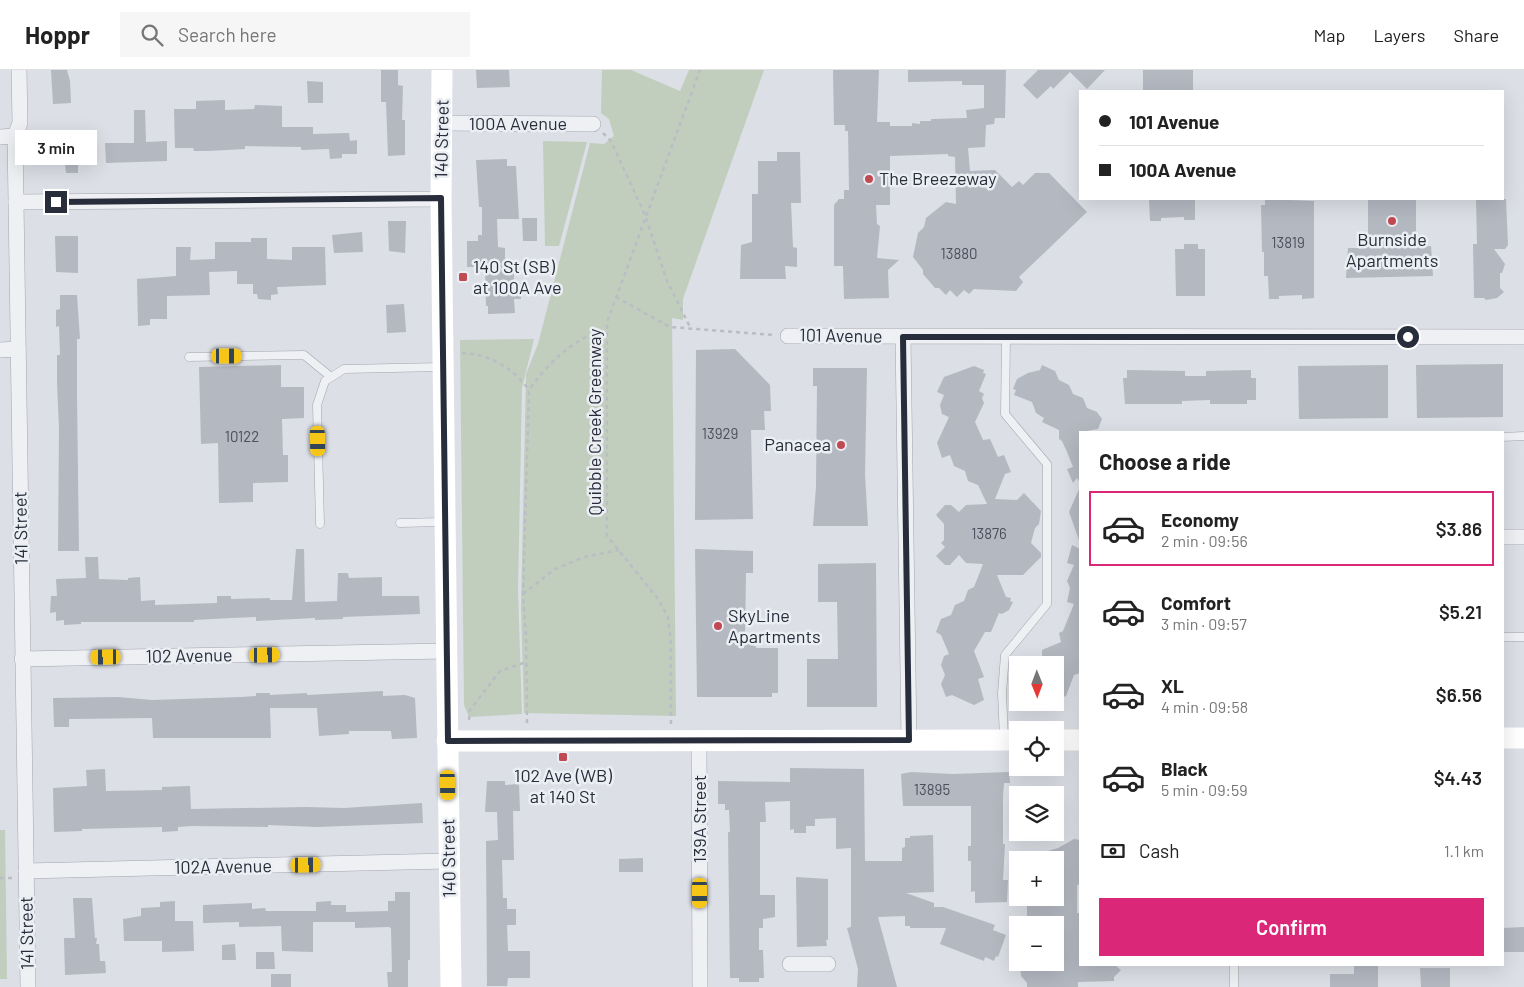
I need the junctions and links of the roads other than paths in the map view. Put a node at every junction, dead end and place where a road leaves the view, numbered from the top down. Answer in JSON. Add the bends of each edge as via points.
{"nodes":[{"id":1,"x":19,"y":70,"type":"edge"},
{"id":2,"x":442,"y":70,"type":"edge"},
{"id":3,"x":443,"y":123,"type":"junction"},
{"id":4,"x":593,"y":124,"type":"road end"},
{"id":5,"x":15,"y":136,"type":"junction"},
{"id":6,"x":0,"y":137,"type":"edge"},
{"id":7,"x":441,"y":198,"type":"junction"},
{"id":8,"x":16,"y":202,"type":"junction"},
{"id":9,"x":788,"y":336,"type":"road end"},
{"id":10,"x":903,"y":337,"type":"junction"},
{"id":11,"x":1524,"y":337,"type":"edge"},
{"id":12,"x":1006,"y":338,"type":"junction"},
{"id":13,"x":18,"y":349,"type":"junction"},
{"id":14,"x":0,"y":350,"type":"edge"},
{"id":15,"x":189,"y":357,"type":"dead end"},
{"id":16,"x":443,"y":367,"type":"junction"},
{"id":17,"x":331,"y":378,"type":"junction"},
{"id":18,"x":1524,"y":436,"type":"edge"},
{"id":19,"x":1504,"y":437,"type":"edge"},
{"id":20,"x":445,"y":522,"type":"junction"},
{"id":21,"x":400,"y":523,"type":"dead end"},
{"id":22,"x":320,"y":524,"type":"dead end"},
{"id":23,"x":1504,"y":537,"type":"edge"},
{"id":24,"x":1524,"y":537,"type":"edge"},
{"id":25,"x":1524,"y":636,"type":"edge"},
{"id":26,"x":1504,"y":637,"type":"edge"},
{"id":27,"x":446,"y":652,"type":"junction"},
{"id":28,"x":22,"y":659,"type":"junction"},
{"id":29,"x":1009,"y":730,"type":"edge"},
{"id":30,"x":1504,"y":738,"type":"edge"},
{"id":31,"x":1524,"y":738,"type":"edge"},
{"id":32,"x":909,"y":740,"type":"junction"},
{"id":33,"x":1009,"y":740,"type":"edge"},
{"id":34,"x":1064,"y":740,"type":"edge"},
{"id":35,"x":1079,"y":740,"type":"edge"},
{"id":36,"x":448,"y":741,"type":"junction"},
{"id":37,"x":699,"y":741,"type":"junction"},
{"id":38,"x":449,"y":861,"type":"junction"},
{"id":39,"x":26,"y":872,"type":"junction"},
{"id":40,"x":790,"y":964,"type":"dead end"},
{"id":41,"x":828,"y":964,"type":"dead end"},
{"id":42,"x":1234,"y":966,"type":"edge"},
{"id":43,"x":28,"y":987,"type":"edge"},
{"id":44,"x":451,"y":987,"type":"edge"},
{"id":45,"x":700,"y":987,"type":"edge"},
{"id":46,"x":1234,"y":987,"type":"edge"}],
"edges":[{"from":1,"to":5,"type":"street","name":"141 Street","via":[[20,123]]},
{"from":2,"to":3,"type":"main road","name":"140 Street"},
{"from":3,"to":4,"type":"street","name":"100A Avenue"},
{"from":3,"to":7,"type":"main road","name":"140 Street"},
{"from":5,"to":6,"type":"street"},
{"from":5,"to":8,"type":"street","name":"141 Street"},
{"from":7,"to":8,"type":"street"},
{"from":7,"to":16,"type":"main road","name":"140 Street"},
{"from":8,"to":13,"type":"street","name":"141 Street"},
{"from":9,"to":10,"type":"street","name":"101 Avenue"},
{"from":10,"to":12,"type":"street","name":"101 Avenue"},
{"from":10,"to":32,"type":"street"},
{"from":11,"to":12,"type":"street","name":"101 Avenue"},
{"from":12,"to":29,"type":"lane","via":[[1005,414],[1046,464],[1046,604],[1005,655],[1002,693]]},
{"from":13,"to":14,"type":"street"},
{"from":13,"to":28,"type":"street","name":"141 Street"},
{"from":15,"to":17,"type":"lane","via":[[304,355]]},
{"from":16,"to":17,"type":"lane","via":[[344,369]]},
{"from":16,"to":20,"type":"main road","name":"140 Street"},
{"from":17,"to":22,"type":"lane","via":[[325,381],[317,405]]},
{"from":18,"to":19,"type":"lane"},
{"from":20,"to":21,"type":"lane"},
{"from":20,"to":27,"type":"main road","name":"140 Street"},
{"from":23,"to":24,"type":"street"},
{"from":25,"to":26,"type":"lane"},
{"from":27,"to":28,"type":"street","name":"102 Avenue"},
{"from":27,"to":36,"type":"main road","name":"140 Street"},
{"from":28,"to":39,"type":"street","name":"141 Street"},
{"from":30,"to":31,"type":"main road"},
{"from":32,"to":33,"type":"main road"},
{"from":32,"to":37,"type":"main road"},
{"from":34,"to":35,"type":"main road"},
{"from":36,"to":37,"type":"main road"},
{"from":36,"to":38,"type":"main road","name":"140 Street"},
{"from":37,"to":45,"type":"street","name":"139A Street"},
{"from":38,"to":39,"type":"street","name":"102A Avenue"},
{"from":38,"to":44,"type":"main road","name":"140 Street"},
{"from":39,"to":43,"type":"street","name":"141 Street"},
{"from":40,"to":41,"type":"street"},
{"from":42,"to":46,"type":"lane"}]}
